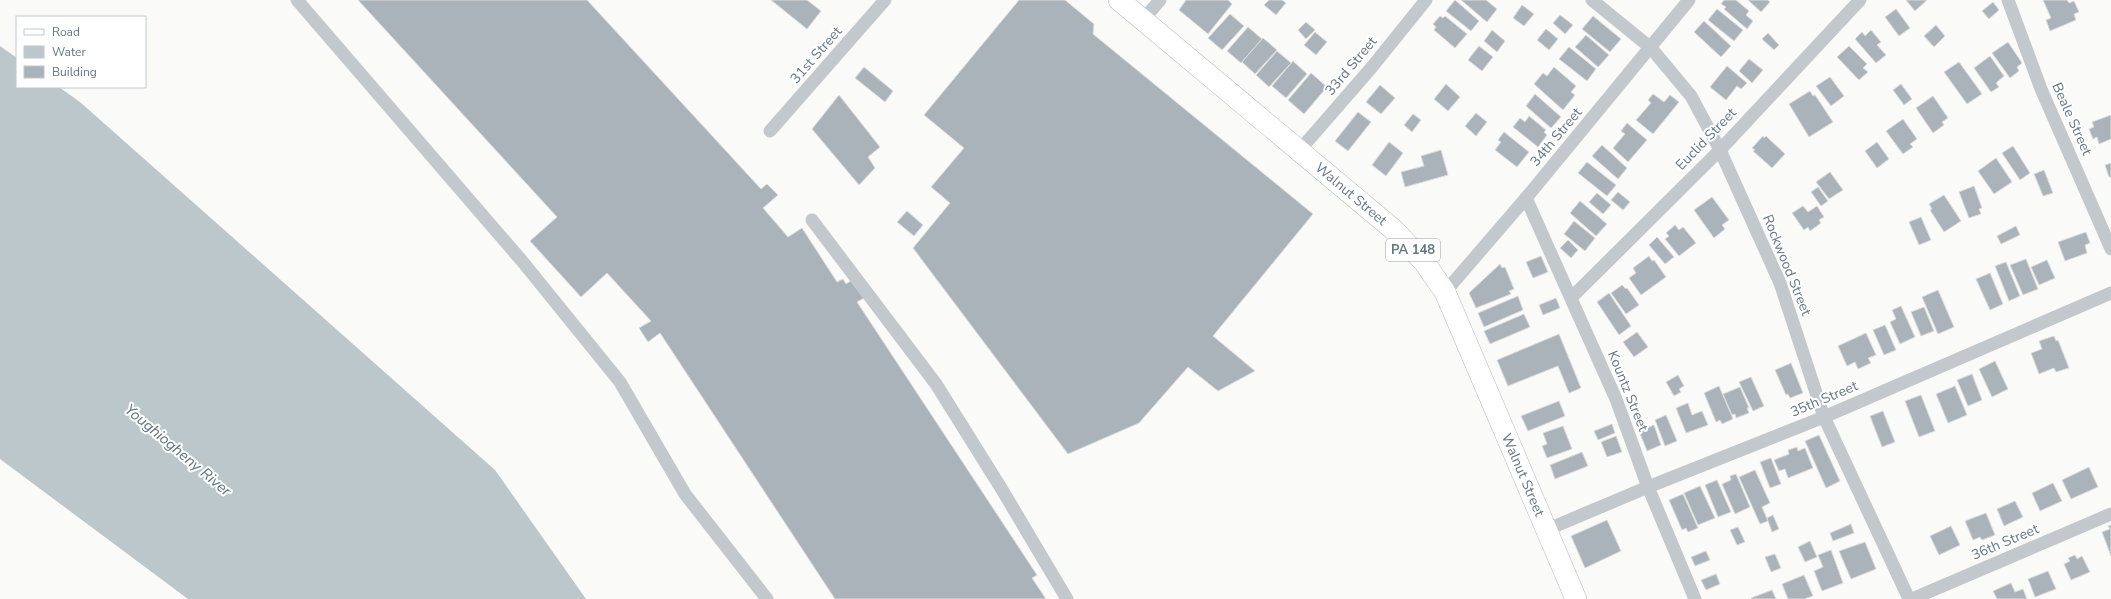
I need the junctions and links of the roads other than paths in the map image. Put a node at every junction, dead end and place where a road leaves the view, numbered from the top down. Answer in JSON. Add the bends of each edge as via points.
{"nodes":[{"id":1,"x":297,"y":0,"type":"edge"},
{"id":2,"x":885,"y":0,"type":"edge"},
{"id":3,"x":1119,"y":0,"type":"edge"},
{"id":4,"x":1160,"y":0,"type":"edge"},
{"id":5,"x":1426,"y":0,"type":"edge"},
{"id":6,"x":1592,"y":0,"type":"edge"},
{"id":7,"x":1689,"y":0,"type":"edge"},
{"id":8,"x":1860,"y":0,"type":"edge"},
{"id":9,"x":2008,"y":0,"type":"edge"},
{"id":10,"x":1143,"y":20,"type":"junction"},
{"id":11,"x":1651,"y":48,"type":"junction"},
{"id":12,"x":770,"y":131,"type":"dead end"},
{"id":13,"x":1720,"y":150,"type":"junction"},
{"id":14,"x":1299,"y":151,"type":"junction"},
{"id":15,"x":1526,"y":198,"type":"junction"},
{"id":16,"x":812,"y":220,"type":"dead end"},
{"id":17,"x":2111,"y":249,"type":"edge"},
{"id":18,"x":1445,"y":292,"type":"junction"},
{"id":19,"x":2111,"y":293,"type":"edge"},
{"id":20,"x":1572,"y":297,"type":"junction"},
{"id":21,"x":1824,"y":417,"type":"junction"},
{"id":22,"x":1648,"y":487,"type":"junction"},
{"id":23,"x":2111,"y":514,"type":"edge"},
{"id":24,"x":1546,"y":530,"type":"junction"},
{"id":25,"x":767,"y":599,"type":"edge"},
{"id":26,"x":1067,"y":599,"type":"edge"},
{"id":27,"x":1576,"y":599,"type":"edge"},
{"id":28,"x":1695,"y":599,"type":"edge"},
{"id":29,"x":1910,"y":599,"type":"edge"}],
"edges":[{"from":1,"to":25,"type":"street","via":[[522,261],[620,382],[685,494]]},
{"from":2,"to":12,"type":"street","name":"31st Street"},
{"from":3,"to":10,"type":"main road","name":"Walnut Street","number":"PA 148"},
{"from":4,"to":10,"type":"street"},
{"from":5,"to":14,"type":"street","name":"33rd Street","via":[[1372,68]]},
{"from":6,"to":11,"type":"street","name":"Rockwood Street"},
{"from":7,"to":11,"type":"street","name":"34th Street"},
{"from":8,"to":13,"type":"street","name":"Euclid Street"},
{"from":9,"to":17,"type":"street","name":"Beale Street","via":[[2041,89]]},
{"from":10,"to":14,"type":"main road","name":"Walnut Street","number":"PA 148"},
{"from":11,"to":13,"type":"street","name":"Rockwood Street","via":[[1691,96]]},
{"from":11,"to":15,"type":"street","name":"34th Street"},
{"from":13,"to":20,"type":"street","name":"Euclid Street"},
{"from":13,"to":21,"type":"street","name":"Rockwood Street","via":[[1780,283]]},
{"from":14,"to":18,"type":"main road","name":"Walnut Street","number":"PA 148","via":[[1394,230],[1424,262]]},
{"from":15,"to":18,"type":"street","name":"34th Street"},
{"from":15,"to":20,"type":"street","name":"Kountz Street"},
{"from":16,"to":26,"type":"street","via":[[936,384]]},
{"from":18,"to":24,"type":"main road","name":"Walnut Street","number":"PA 148"},
{"from":19,"to":21,"type":"street","name":"35th Street"},
{"from":20,"to":22,"type":"street","name":"Kountz Street","via":[[1616,399]]},
{"from":21,"to":22,"type":"street","name":"35th Street"},
{"from":21,"to":29,"type":"street","name":"Rockwood Street"},
{"from":22,"to":24,"type":"street","name":"35th Street"},
{"from":22,"to":28,"type":"street","name":"Kountz Street"},
{"from":23,"to":29,"type":"street","name":"36th Street"},
{"from":24,"to":27,"type":"main road","name":"Walnut Street","number":"PA 148"}]}
